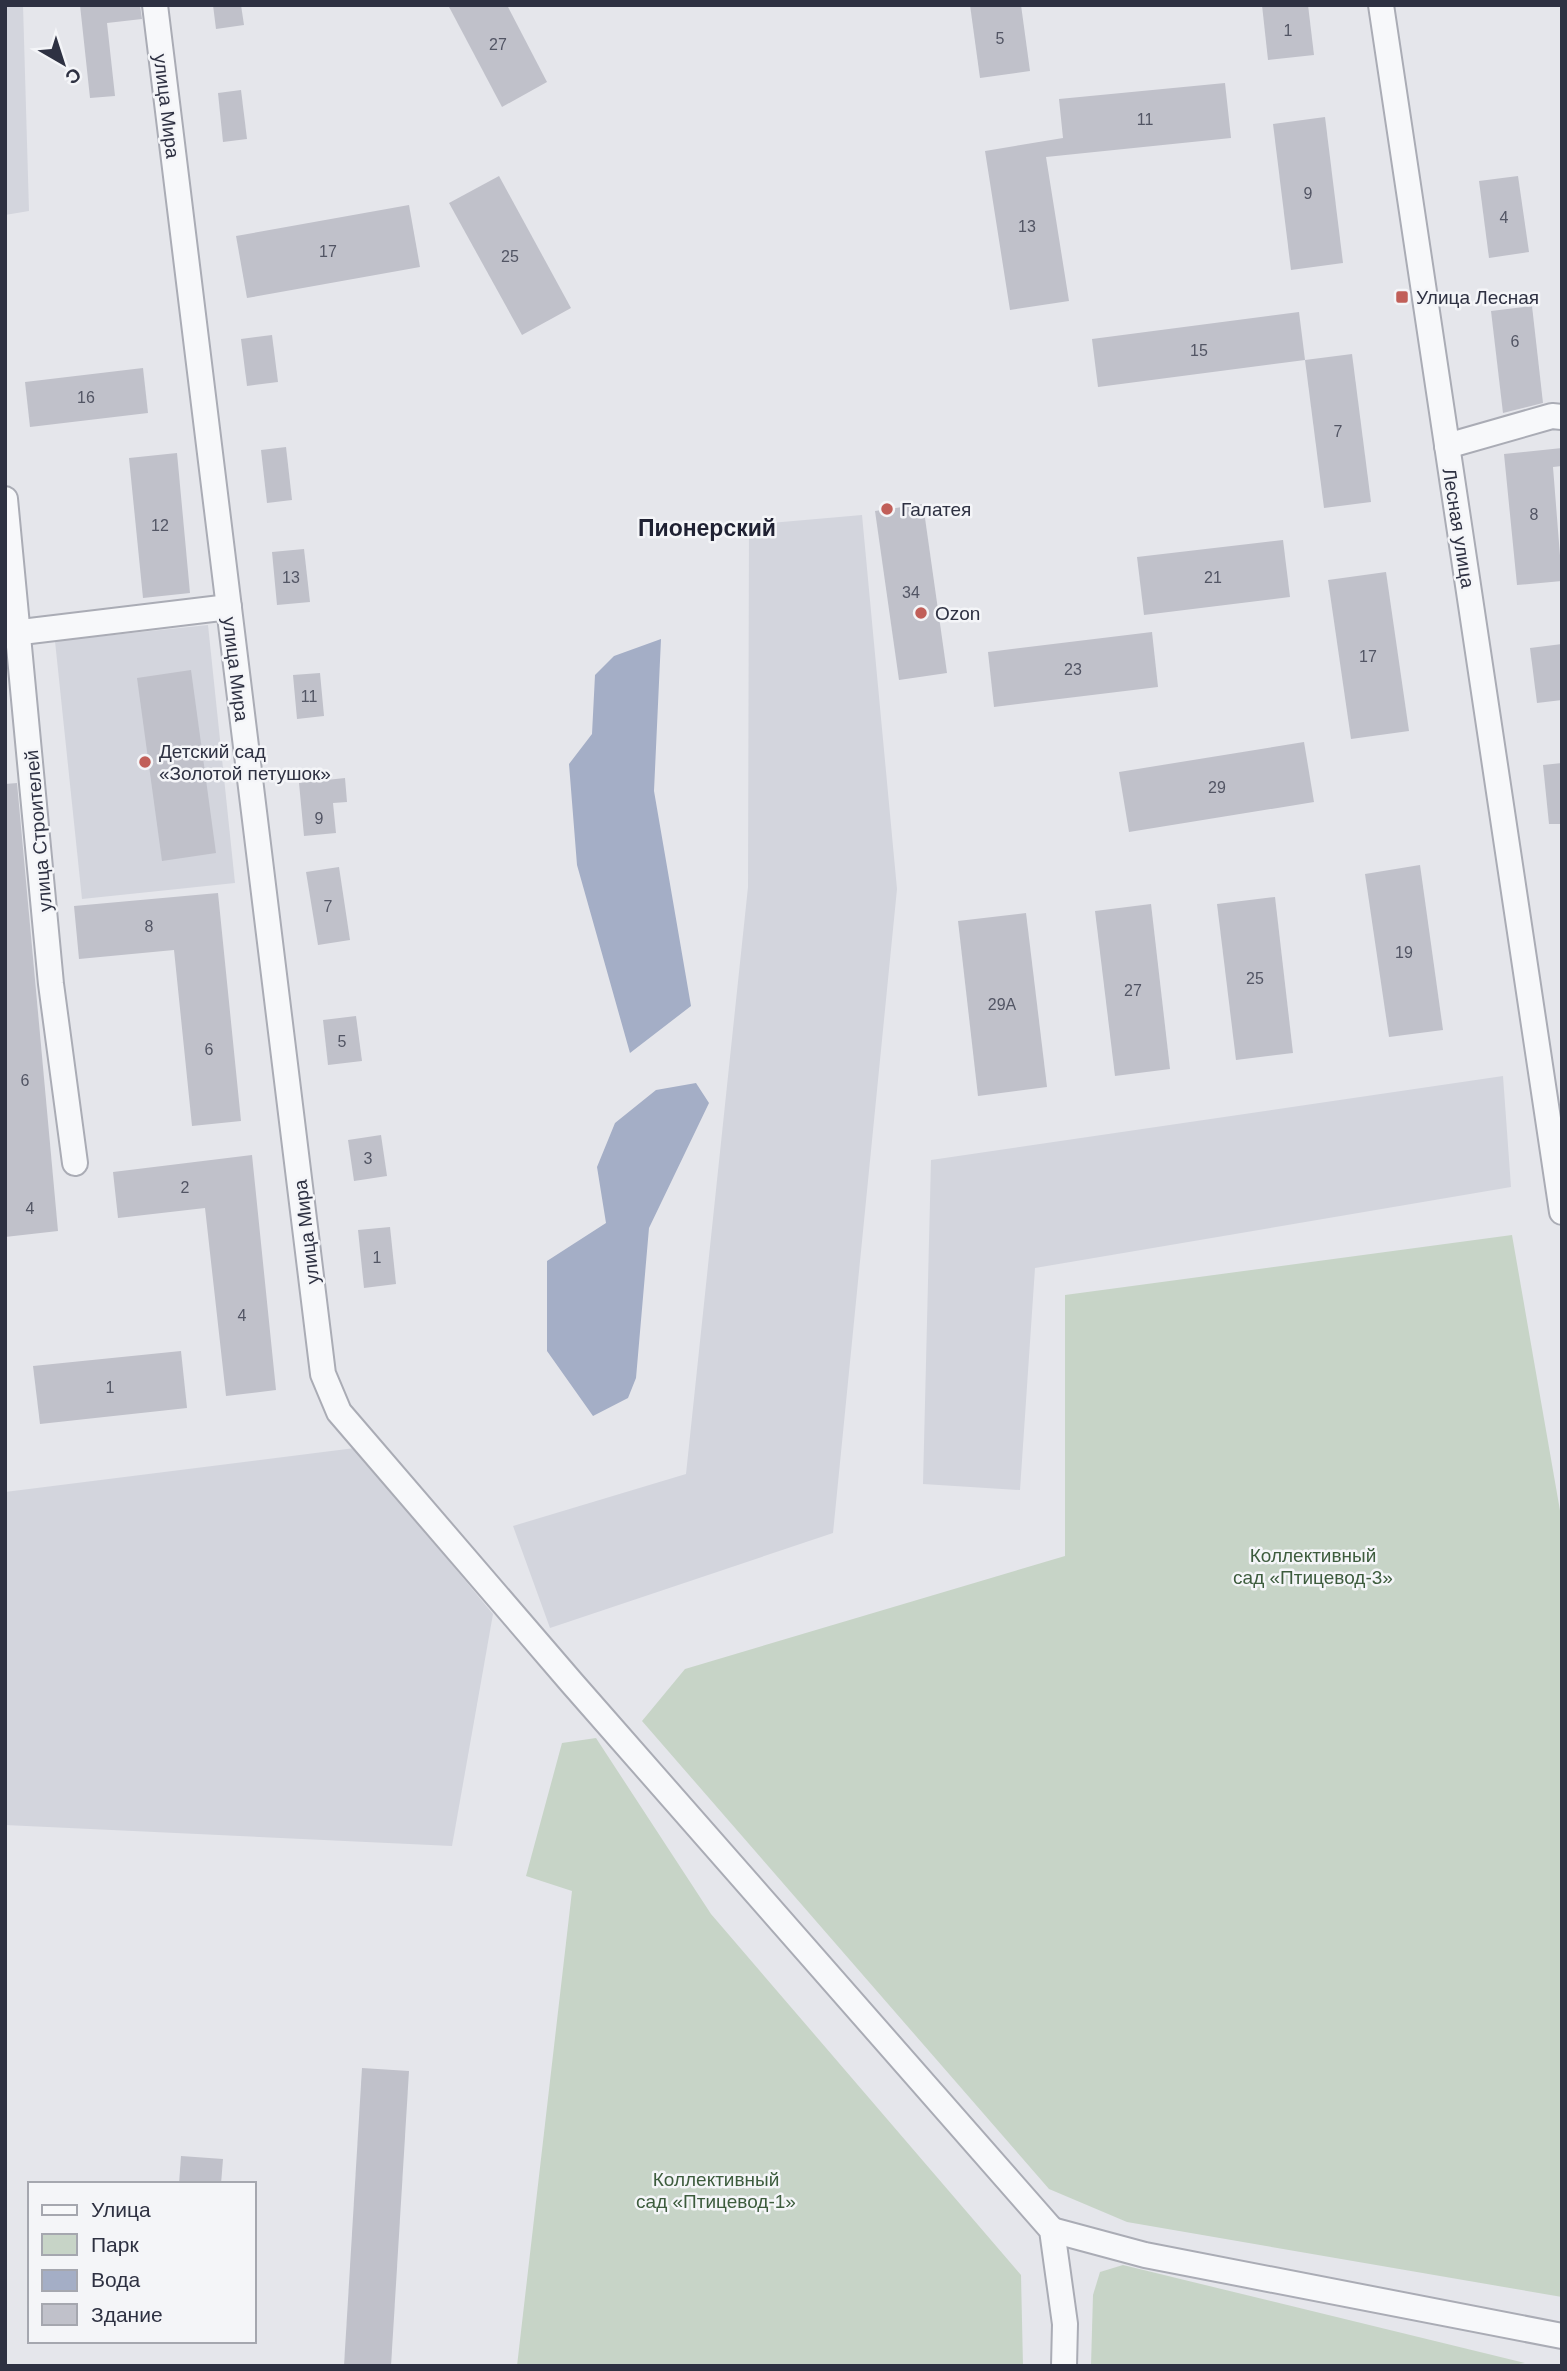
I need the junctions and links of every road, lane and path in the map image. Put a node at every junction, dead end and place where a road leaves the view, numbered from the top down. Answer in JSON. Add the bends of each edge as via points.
{"nodes":[{"id":1,"x":155,"y":5,"type":"edge"},
{"id":2,"x":1381,"y":5,"type":"edge"},
{"id":3,"x":1562,"y":417,"type":"edge"},
{"id":4,"x":1447,"y":446,"type":"junction"},
{"id":5,"x":5,"y":499,"type":"edge"},
{"id":6,"x":229,"y":607,"type":"junction"},
{"id":7,"x":13,"y":633,"type":"edge"},
{"id":8,"x":75,"y":1163,"type":"dead end"},
{"id":9,"x":1562,"y":1212,"type":"edge"},
{"id":10,"x":1052,"y":2230,"type":"junction"},
{"id":11,"x":1562,"y":2336,"type":"edge"},
{"id":12,"x":1064,"y":2366,"type":"edge"}],
"edges":[{"from":1,"to":6,"type":"street","name":"улица Мира"},
{"from":2,"to":4,"type":"street","name":"Лесная улица"},
{"from":3,"to":4,"type":"street"},
{"from":4,"to":9,"type":"street","name":"Лесная улица"},
{"from":5,"to":7,"type":"street","name":"улица Строителей"},
{"from":6,"to":7,"type":"street"},
{"from":6,"to":10,"type":"street","name":"улица Мира","via":[[323,1374],[339,1412]]},
{"from":7,"to":8,"type":"street","name":"улица Строителей"},
{"from":10,"to":11,"type":"street","via":[[1145,2255]]},
{"from":10,"to":12,"type":"street","via":[[1065,2324]]}]}
